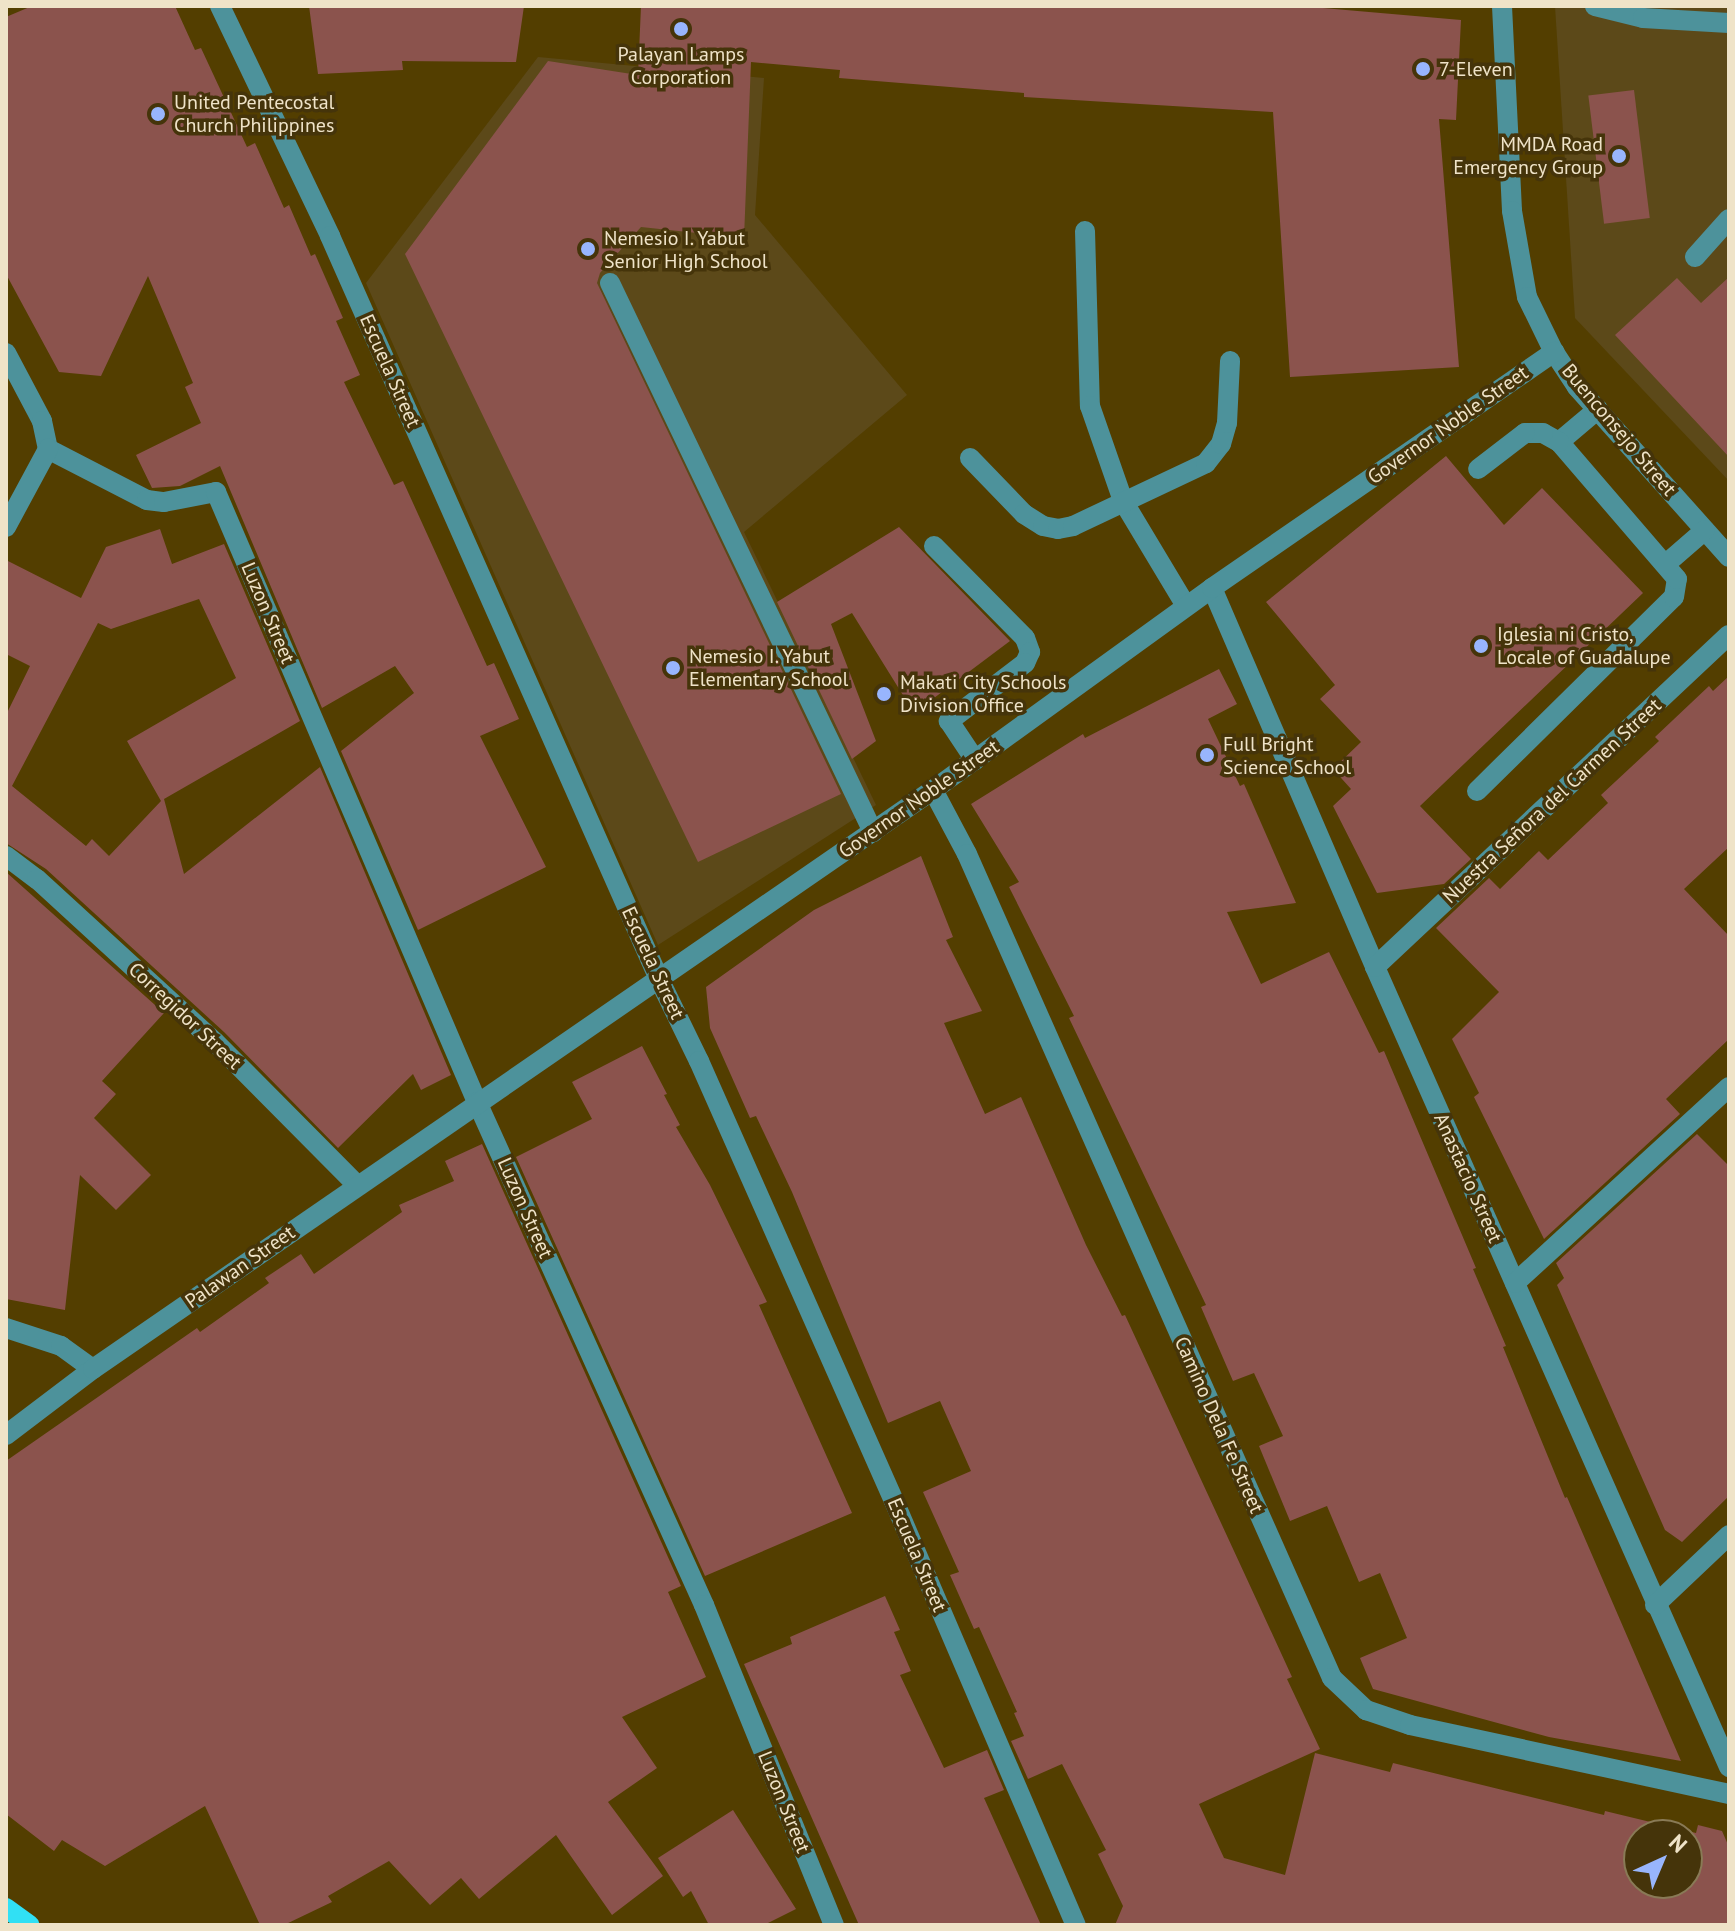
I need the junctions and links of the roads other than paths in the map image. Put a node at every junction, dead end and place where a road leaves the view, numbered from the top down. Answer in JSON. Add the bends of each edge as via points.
{"nodes":[{"id":1,"x":220,"y":6,"type":"edge"},
{"id":2,"x":1502,"y":6,"type":"edge"},
{"id":3,"x":1595,"y":6,"type":"edge"},
{"id":4,"x":1729,"y":23,"type":"edge"},
{"id":5,"x":1729,"y":219,"type":"edge"},
{"id":6,"x":1085,"y":231,"type":"dead end"},
{"id":7,"x":1695,"y":257,"type":"dead end"},
{"id":8,"x":610,"y":283,"type":"dead end"},
{"id":9,"x":1554,"y":352,"type":"junction"},
{"id":10,"x":6,"y":353,"type":"edge"},
{"id":11,"x":1230,"y":361,"type":"dead end"},
{"id":12,"x":1598,"y":409,"type":"junction"},
{"id":13,"x":1559,"y":442,"type":"junction"},
{"id":14,"x":48,"y":449,"type":"junction"},
{"id":15,"x":970,"y":458,"type":"dead end"},
{"id":16,"x":1478,"y":469,"type":"dead end"},
{"id":17,"x":1123,"y":501,"type":"junction"},
{"id":18,"x":6,"y":527,"type":"edge"},
{"id":19,"x":1705,"y":530,"type":"junction"},
{"id":20,"x":934,"y":546,"type":"dead end"},
{"id":21,"x":1729,"y":557,"type":"edge"},
{"id":22,"x":1667,"y":563,"type":"junction"},
{"id":23,"x":1212,"y":588,"type":"junction"},
{"id":24,"x":1186,"y":606,"type":"junction"},
{"id":25,"x":1729,"y":635,"type":"edge"},
{"id":26,"x":975,"y":760,"type":"junction"},
{"id":27,"x":933,"y":790,"type":"junction"},
{"id":28,"x":1477,"y":791,"type":"dead end"},
{"id":29,"x":873,"y":832,"type":"junction"},
{"id":30,"x":6,"y":856,"type":"edge"},
{"id":31,"x":1375,"y":967,"type":"junction"},
{"id":32,"x":659,"y":979,"type":"junction"},
{"id":33,"x":1729,"y":1087,"type":"edge"},
{"id":34,"x":477,"y":1102,"type":"junction"},
{"id":35,"x":357,"y":1185,"type":"junction"},
{"id":36,"x":1515,"y":1283,"type":"junction"},
{"id":37,"x":6,"y":1328,"type":"edge"},
{"id":38,"x":93,"y":1369,"type":"junction"},
{"id":39,"x":6,"y":1435,"type":"edge"},
{"id":40,"x":1729,"y":1535,"type":"edge"},
{"id":41,"x":1655,"y":1605,"type":"junction"},
{"id":42,"x":1729,"y":1767,"type":"edge"},
{"id":43,"x":1729,"y":1794,"type":"edge"},
{"id":44,"x":6,"y":1908,"type":"edge"},
{"id":45,"x":6,"y":1918,"type":"edge"},
{"id":46,"x":19,"y":1925,"type":"edge"},
{"id":47,"x":29,"y":1925,"type":"edge"},
{"id":48,"x":834,"y":1925,"type":"edge"},
{"id":49,"x":1076,"y":1925,"type":"edge"}],
"edges":[{"from":1,"to":32,"type":"street","name":"Escuela Street","via":[[330,236]]},
{"from":2,"to":9,"type":"street","name":"Buenconsejo Street","via":[[1512,211],[1527,297]]},
{"from":3,"to":4,"type":"street","via":[[1643,18]]},
{"from":5,"to":7,"type":"street"},
{"from":6,"to":17,"type":"street","via":[[1090,406]]},
{"from":8,"to":29,"type":"street"},
{"from":9,"to":12,"type":"street","name":"Buenconsejo Street"},
{"from":9,"to":23,"type":"street","name":"Governor Noble Street"},
{"from":10,"to":14,"type":"street","via":[[42,421]]},
{"from":11,"to":17,"type":"street","via":[[1227,423],[1213,454],[1206,463]]},
{"from":12,"to":13,"type":"street"},
{"from":12,"to":19,"type":"street","name":"Buenconsejo Street"},
{"from":13,"to":16,"type":"street","via":[[1543,433],[1525,433]]},
{"from":13,"to":22,"type":"street"},
{"from":14,"to":18,"type":"street"},
{"from":14,"to":34,"type":"street","name":"Luzon Street","via":[[147,500],[216,492]]},
{"from":15,"to":17,"type":"street","via":[[1024,514],[1043,526],[1073,526]]},
{"from":17,"to":24,"type":"street"},
{"from":19,"to":21,"type":"street","name":"Buenconsejo Street"},
{"from":19,"to":22,"type":"street"},
{"from":20,"to":26,"type":"street","via":[[1025,638],[1030,652],[1025,663],[949,721]]},
{"from":22,"to":28,"type":"street","via":[[1677,579],[1674,597]]},
{"from":23,"to":24,"type":"street","name":"Governor Noble Street"},
{"from":23,"to":31,"type":"street","name":"Anastacio Street"},
{"from":24,"to":26,"type":"street","name":"Governor Noble Street"},
{"from":25,"to":31,"type":"street","name":"Nuestra Señora del Carmen Street"},
{"from":26,"to":27,"type":"street","name":"Governor Noble Street"},
{"from":27,"to":29,"type":"street","name":"Governor Noble Street"},
{"from":27,"to":43,"type":"street","name":"Camino Dela Fe Street","via":[[967,854],[1332,1678],[1366,1710],[1410,1725]]},
{"from":29,"to":32,"type":"street","name":"Governor Noble Street"},
{"from":30,"to":35,"type":"street","name":"Corregidor Street","via":[[215,1042]]},
{"from":31,"to":36,"type":"street","name":"Anastacio Street"},
{"from":32,"to":34,"type":"street","name":"Governor Noble Street"},
{"from":32,"to":49,"type":"street","name":"Escuela Street","via":[[894,1501]]},
{"from":33,"to":36,"type":"street"},
{"from":34,"to":35,"type":"street","name":"Palawan Street"},
{"from":34,"to":48,"type":"street","name":"Luzon Street","via":[[704,1605]]},
{"from":35,"to":38,"type":"street","name":"Palawan Street"},
{"from":36,"to":41,"type":"street","name":"Anastacio Street"},
{"from":37,"to":38,"type":"street","via":[[61,1346]]},
{"from":38,"to":39,"type":"street","name":"Palawan Street"},
{"from":40,"to":41,"type":"street"},
{"from":41,"to":42,"type":"street","name":"Anastacio Street"},
{"from":44,"to":47,"type":"main road"},
{"from":45,"to":46,"type":"main road"}]}
